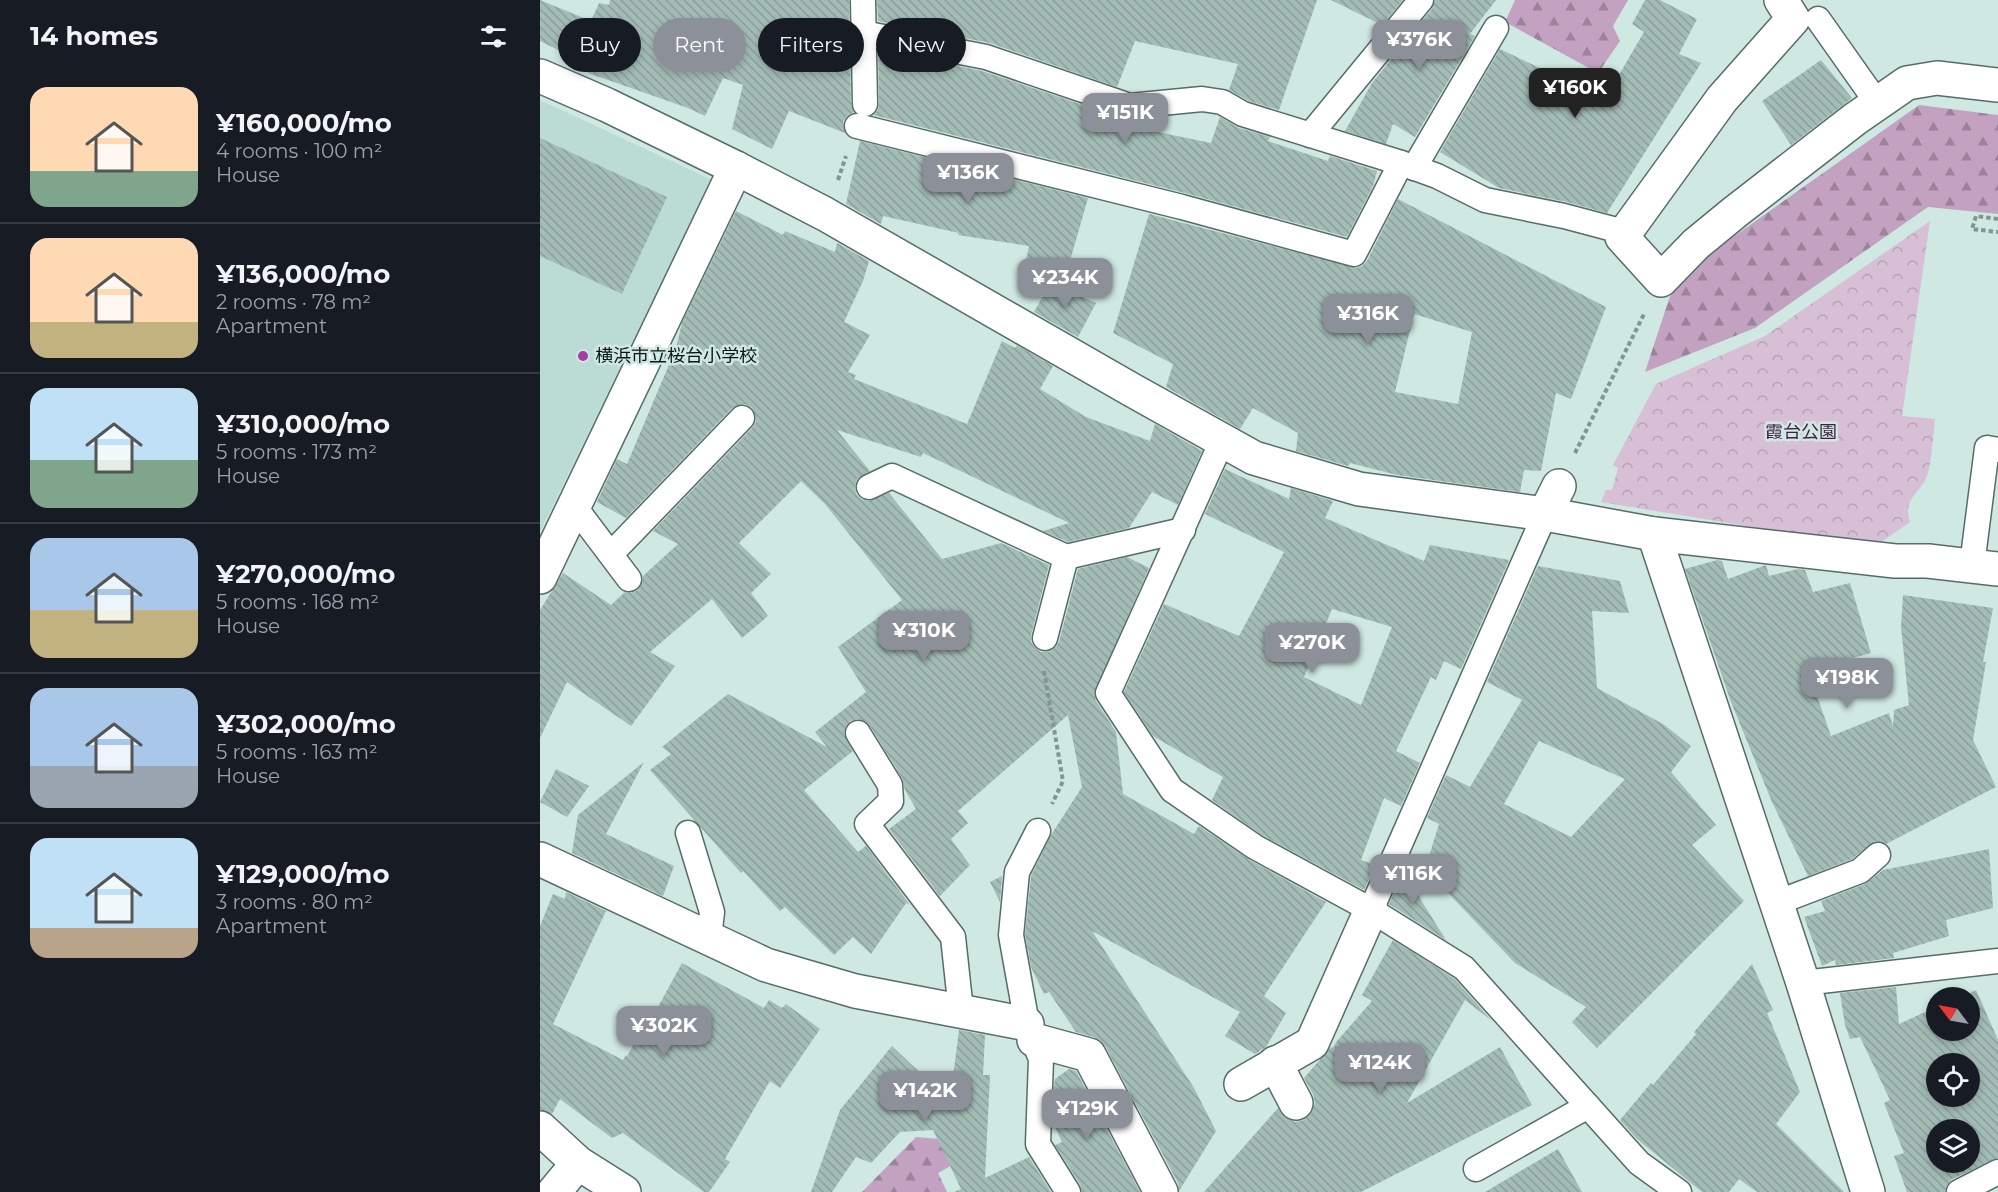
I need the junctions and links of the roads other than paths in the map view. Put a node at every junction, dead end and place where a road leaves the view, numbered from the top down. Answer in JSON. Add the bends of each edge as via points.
{"nodes":[{"id":1,"x":863,"y":0,"type":"edge"},
{"id":2,"x":1421,"y":0,"type":"edge"},
{"id":3,"x":1781,"y":0,"type":"edge"},
{"id":4,"x":863,"y":18,"type":"edge"},
{"id":5,"x":1818,"y":19,"type":"dead end"},
{"id":6,"x":1496,"y":28,"type":"dead end"},
{"id":7,"x":864,"y":33,"type":"edge"},
{"id":8,"x":862,"y":72,"type":"edge"},
{"id":9,"x":540,"y":76,"type":"edge"},
{"id":10,"x":1998,"y":85,"type":"edge"},
{"id":11,"x":1878,"y":104,"type":"junction"},
{"id":12,"x":1310,"y":135,"type":"junction"},
{"id":13,"x":1408,"y":166,"type":"junction"},
{"id":14,"x":736,"y":168,"type":"junction"},
{"id":15,"x":1622,"y":237,"type":"junction"},
{"id":16,"x":742,"y":418,"type":"dead end"},
{"id":17,"x":1222,"y":441,"type":"junction"},
{"id":18,"x":1998,"y":450,"type":"edge"},
{"id":19,"x":868,"y":487,"type":"dead end"},
{"id":20,"x":1552,"y":500,"type":"junction"},
{"id":21,"x":574,"y":506,"type":"junction"},
{"id":22,"x":1183,"y":530,"type":"junction"},
{"id":23,"x":1654,"y":534,"type":"junction"},
{"id":24,"x":610,"y":554,"type":"junction"},
{"id":25,"x":1066,"y":557,"type":"junction"},
{"id":26,"x":1985,"y":567,"type":"edge"},
{"id":27,"x":540,"y":577,"type":"edge"},
{"id":28,"x":630,"y":579,"type":"dead end"},
{"id":29,"x":1045,"y":638,"type":"road end"},
{"id":30,"x":858,"y":733,"type":"dead end"},
{"id":31,"x":1038,"y":831,"type":"road end"},
{"id":32,"x":688,"y":833,"type":"dead end"},
{"id":33,"x":1878,"y":855,"type":"dead end"},
{"id":34,"x":540,"y":859,"type":"edge"},
{"id":35,"x":1776,"y":903,"type":"junction"},
{"id":36,"x":1371,"y":910,"type":"junction"},
{"id":37,"x":709,"y":938,"type":"junction"},
{"id":38,"x":1998,"y":961,"type":"edge"},
{"id":39,"x":1803,"y":983,"type":"junction"},
{"id":40,"x":961,"y":1011,"type":"junction"},
{"id":41,"x":1030,"y":1032,"type":"junction"},
{"id":42,"x":1275,"y":1064,"type":"junction"},
{"id":43,"x":1241,"y":1084,"type":"dead end"},
{"id":44,"x":1296,"y":1103,"type":"dead end"},
{"id":45,"x":1588,"y":1106,"type":"junction"},
{"id":46,"x":540,"y":1128,"type":"edge"},
{"id":47,"x":578,"y":1163,"type":"junction"},
{"id":48,"x":1476,"y":1169,"type":"dead end"},
{"id":49,"x":1998,"y":1172,"type":"edge"},
{"id":50,"x":554,"y":1192,"type":"edge"},
{"id":51,"x":624,"y":1192,"type":"edge"},
{"id":52,"x":1068,"y":1192,"type":"edge"},
{"id":53,"x":1161,"y":1192,"type":"edge"},
{"id":54,"x":1679,"y":1192,"type":"edge"},
{"id":55,"x":1868,"y":1192,"type":"edge"},
{"id":56,"x":1959,"y":1192,"type":"edge"}],
"edges":[{"from":1,"to":4,"type":"lane"},
{"from":2,"to":12,"type":"lane"},
{"from":3,"to":15,"type":"street","via":[[1793,19],[1722,99]]},
{"from":5,"to":11,"type":"lane"},
{"from":6,"to":13,"type":"lane"},
{"from":7,"to":12,"type":"lane","via":[[986,57],[1130,106],[1202,99],[1221,102],[1243,114]]},
{"from":8,"to":13,"type":"lane","via":[[861,115],[1354,254]]},
{"from":9,"to":14,"type":"street"},
{"from":10,"to":11,"type":"street","via":[[1937,78],[1906,83]]},
{"from":11,"to":15,"type":"street","via":[[1696,244],[1661,280]]},
{"from":12,"to":13,"type":"lane"},
{"from":13,"to":15,"type":"lane","via":[[1485,200],[1613,229]]},
{"from":14,"to":17,"type":"street","via":[[825,214]]},
{"from":14,"to":21,"type":"street"},
{"from":16,"to":24,"type":"lane"},
{"from":17,"to":20,"type":"street","via":[[1254,458],[1359,489]]},
{"from":17,"to":22,"type":"lane"},
{"from":18,"to":26,"type":"lane","via":[[1987,448]]},
{"from":19,"to":25,"type":"lane","via":[[892,476]]},
{"from":20,"to":23,"type":"street"},
{"from":20,"to":36,"type":"lane"},
{"from":21,"to":24,"type":"lane"},
{"from":21,"to":27,"type":"street"},
{"from":22,"to":25,"type":"lane"},
{"from":22,"to":36,"type":"lane","via":[[1108,693],[1172,790],[1255,847]]},
{"from":23,"to":26,"type":"street"},
{"from":23,"to":35,"type":"street"},
{"from":24,"to":28,"type":"lane"},
{"from":25,"to":29,"type":"lane"},
{"from":30,"to":40,"type":"lane","via":[[890,785],[891,801],[867,824],[953,937]]},
{"from":31,"to":41,"type":"lane","via":[[1017,872],[1011,935]]},
{"from":32,"to":37,"type":"lane","via":[[712,912]]},
{"from":33,"to":35,"type":"lane","via":[[1860,871]]},
{"from":34,"to":37,"type":"street"},
{"from":35,"to":39,"type":"street"},
{"from":36,"to":42,"type":"street","via":[[1312,1043]]},
{"from":36,"to":45,"type":"lane","via":[[1464,968]]},
{"from":37,"to":40,"type":"street","via":[[766,965],[855,991]]},
{"from":38,"to":39,"type":"lane"},
{"from":39,"to":55,"type":"street"},
{"from":40,"to":41,"type":"street"},
{"from":41,"to":52,"type":"lane","via":[[1041,1059],[1038,1144]]},
{"from":41,"to":53,"type":"street","via":[[1089,1055]]},
{"from":42,"to":43,"type":"street"},
{"from":42,"to":44,"type":"street"},
{"from":45,"to":48,"type":"lane"},
{"from":45,"to":54,"type":"lane","via":[[1639,1162]]},
{"from":46,"to":47,"type":"street"},
{"from":47,"to":50,"type":"street"},
{"from":47,"to":51,"type":"street"},
{"from":49,"to":56,"type":"lane"}]}
